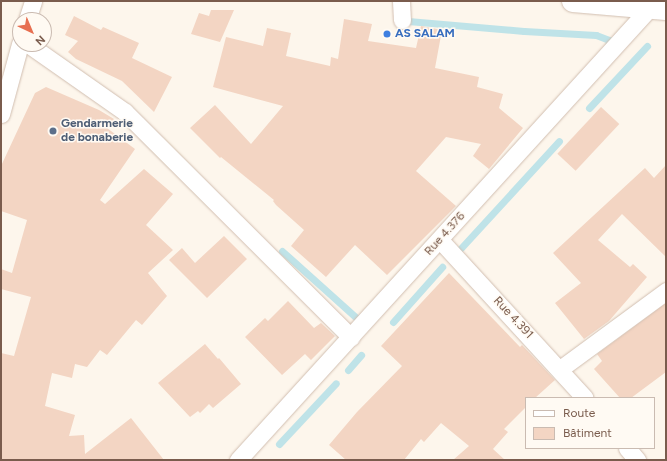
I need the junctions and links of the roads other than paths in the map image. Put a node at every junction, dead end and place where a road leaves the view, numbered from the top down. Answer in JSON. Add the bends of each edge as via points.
{"nodes":[{"id":1,"x":33,"y":1,"type":"edge"},
{"id":2,"x":402,"y":1,"type":"edge"},
{"id":3,"x":573,"y":1,"type":"edge"},
{"id":4,"x":657,"y":6,"type":"edge"},
{"id":5,"x":30,"y":12,"type":"edge"},
{"id":6,"x":402,"y":20,"type":"dead end"},
{"id":7,"x":18,"y":52,"type":"edge"},
{"id":8,"x":39,"y":52,"type":"edge"},
{"id":9,"x":1,"y":114,"type":"edge"},
{"id":10,"x":440,"y":240,"type":"junction"},
{"id":11,"x":666,"y":290,"type":"edge"},
{"id":12,"x":351,"y":338,"type":"junction"},
{"id":13,"x":560,"y":369,"type":"junction"},
{"id":14,"x":584,"y":397,"type":"edge"},
{"id":15,"x":628,"y":449,"type":"edge"},
{"id":16,"x":238,"y":460,"type":"edge"},
{"id":17,"x":637,"y":460,"type":"edge"}],
"edges":[{"from":1,"to":5,"type":"street"},
{"from":2,"to":6,"type":"street"},
{"from":3,"to":4,"type":"main road"},
{"from":4,"to":10,"type":"street","name":"Rue 4.376"},
{"from":7,"to":9,"type":"street"},
{"from":8,"to":12,"type":"street","via":[[125,112]]},
{"from":10,"to":12,"type":"street","name":"Rue 4.376"},
{"from":10,"to":13,"type":"street","name":"Rue 4.391"},
{"from":11,"to":13,"type":"street"},
{"from":12,"to":16,"type":"street","name":"Rue 4.376"},
{"from":13,"to":14,"type":"street","name":"Rue 4.391"},
{"from":15,"to":17,"type":"street"}]}
